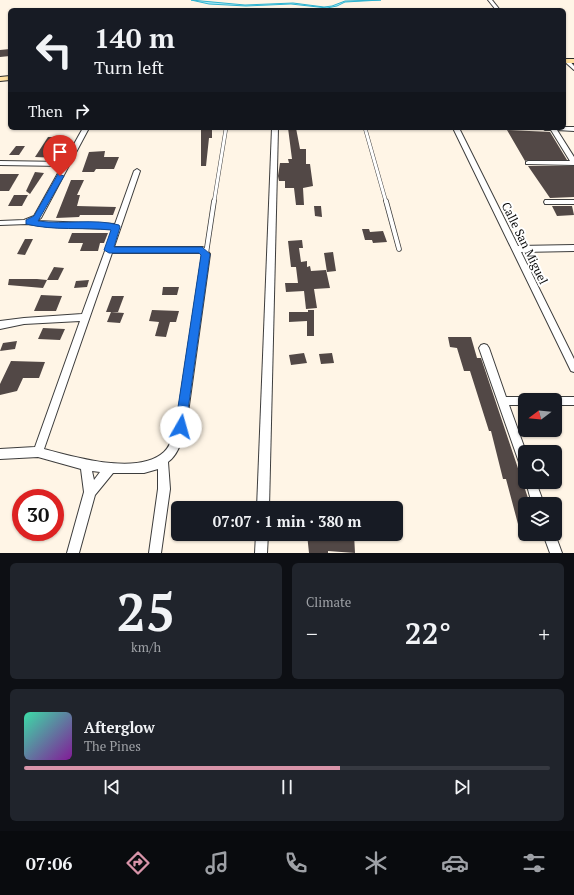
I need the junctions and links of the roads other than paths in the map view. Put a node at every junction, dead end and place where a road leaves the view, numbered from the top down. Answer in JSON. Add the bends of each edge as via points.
{"nodes":[{"id":1,"x":490,"y":0,"type":"edge"},
{"id":2,"x":496,"y":8,"type":"edge"},
{"id":3,"x":568,"y":61,"type":"edge"},
{"id":4,"x":574,"y":69,"type":"edge"},
{"id":5,"x":85,"y":130,"type":"edge"},
{"id":6,"x":226,"y":130,"type":"edge"},
{"id":7,"x":275,"y":130,"type":"edge"},
{"id":8,"x":366,"y":130,"type":"edge"},
{"id":9,"x":457,"y":130,"type":"edge"},
{"id":10,"x":554,"y":130,"type":"edge"},
{"id":11,"x":574,"y":162,"type":"edge"},
{"id":12,"x":0,"y":163,"type":"edge"},
{"id":13,"x":528,"y":163,"type":"dead end"},
{"id":14,"x":67,"y":164,"type":"junction"},
{"id":15,"x":137,"y":171,"type":"dead end"},
{"id":16,"x":547,"y":202,"type":"dead end"},
{"id":17,"x":574,"y":202,"type":"edge"},
{"id":18,"x":29,"y":222,"type":"junction"},
{"id":19,"x":0,"y":223,"type":"edge"},
{"id":20,"x":116,"y":227,"type":"junction"},
{"id":21,"x":574,"y":248,"type":"edge"},
{"id":22,"x":399,"y":249,"type":"dead end"},
{"id":23,"x":515,"y":249,"type":"junction"},
{"id":24,"x":109,"y":250,"type":"junction"},
{"id":25,"x":206,"y":254,"type":"junction"},
{"id":26,"x":85,"y":317,"type":"junction"},
{"id":27,"x":0,"y":325,"type":"edge"},
{"id":28,"x":484,"y":348,"type":"dead end"},
{"id":29,"x":574,"y":368,"type":"edge"},
{"id":30,"x":502,"y":401,"type":"junction"},
{"id":31,"x":518,"y":401,"type":"edge"},
{"id":32,"x":562,"y":401,"type":"edge"},
{"id":33,"x":574,"y":401,"type":"edge"},
{"id":34,"x":518,"y":446,"type":"edge"},
{"id":35,"x":38,"y":452,"type":"junction"},
{"id":36,"x":0,"y":454,"type":"edge"},
{"id":37,"x":162,"y":461,"type":"junction"},
{"id":38,"x":86,"y":465,"type":"junction"},
{"id":39,"x":111,"y":468,"type":"junction"},
{"id":40,"x":90,"y":492,"type":"junction"},
{"id":41,"x":263,"y":501,"type":"edge"},
{"id":42,"x":262,"y":541,"type":"edge"},
{"id":43,"x":552,"y":541,"type":"edge"},
{"id":44,"x":73,"y":553,"type":"edge"},
{"id":45,"x":155,"y":553,"type":"edge"},
{"id":46,"x":261,"y":553,"type":"edge"},
{"id":47,"x":556,"y":553,"type":"edge"}],
"edges":[{"from":1,"to":2,"type":"street"},
{"from":3,"to":4,"type":"street"},
{"from":5,"to":14,"type":"street"},
{"from":6,"to":25,"type":"lane"},
{"from":7,"to":41,"type":"street"},
{"from":8,"to":22,"type":"lane"},
{"from":9,"to":23,"type":"street","name":"Calle San Miguel"},
{"from":10,"to":11,"type":"street"},
{"from":11,"to":13,"type":"street"},
{"from":12,"to":14,"type":"street"},
{"from":14,"to":18,"type":"street","via":[[37,218]]},
{"from":15,"to":20,"type":"street"},
{"from":16,"to":17,"type":"street"},
{"from":18,"to":19,"type":"street"},
{"from":18,"to":20,"type":"street"},
{"from":20,"to":24,"type":"street"},
{"from":21,"to":23,"type":"street"},
{"from":23,"to":29,"type":"street","name":"Calle San Miguel"},
{"from":24,"to":25,"type":"street","via":[[202,250]]},
{"from":24,"to":26,"type":"street"},
{"from":25,"to":37,"type":"street","via":[[181,427],[174,446]]},
{"from":26,"to":27,"type":"street"},
{"from":26,"to":35,"type":"street"},
{"from":28,"to":30,"type":"street"},
{"from":30,"to":31,"type":"street"},
{"from":30,"to":34,"type":"street"},
{"from":32,"to":33,"type":"street"},
{"from":35,"to":36,"type":"street"},
{"from":35,"to":38,"type":"street"},
{"from":37,"to":39,"type":"street","via":[[144,468]]},
{"from":37,"to":45,"type":"street","via":[[164,489]]},
{"from":38,"to":39,"type":"street"},
{"from":38,"to":40,"type":"street"},
{"from":39,"to":40,"type":"street"},
{"from":40,"to":44,"type":"street"},
{"from":42,"to":46,"type":"street"},
{"from":43,"to":47,"type":"street"}]}
